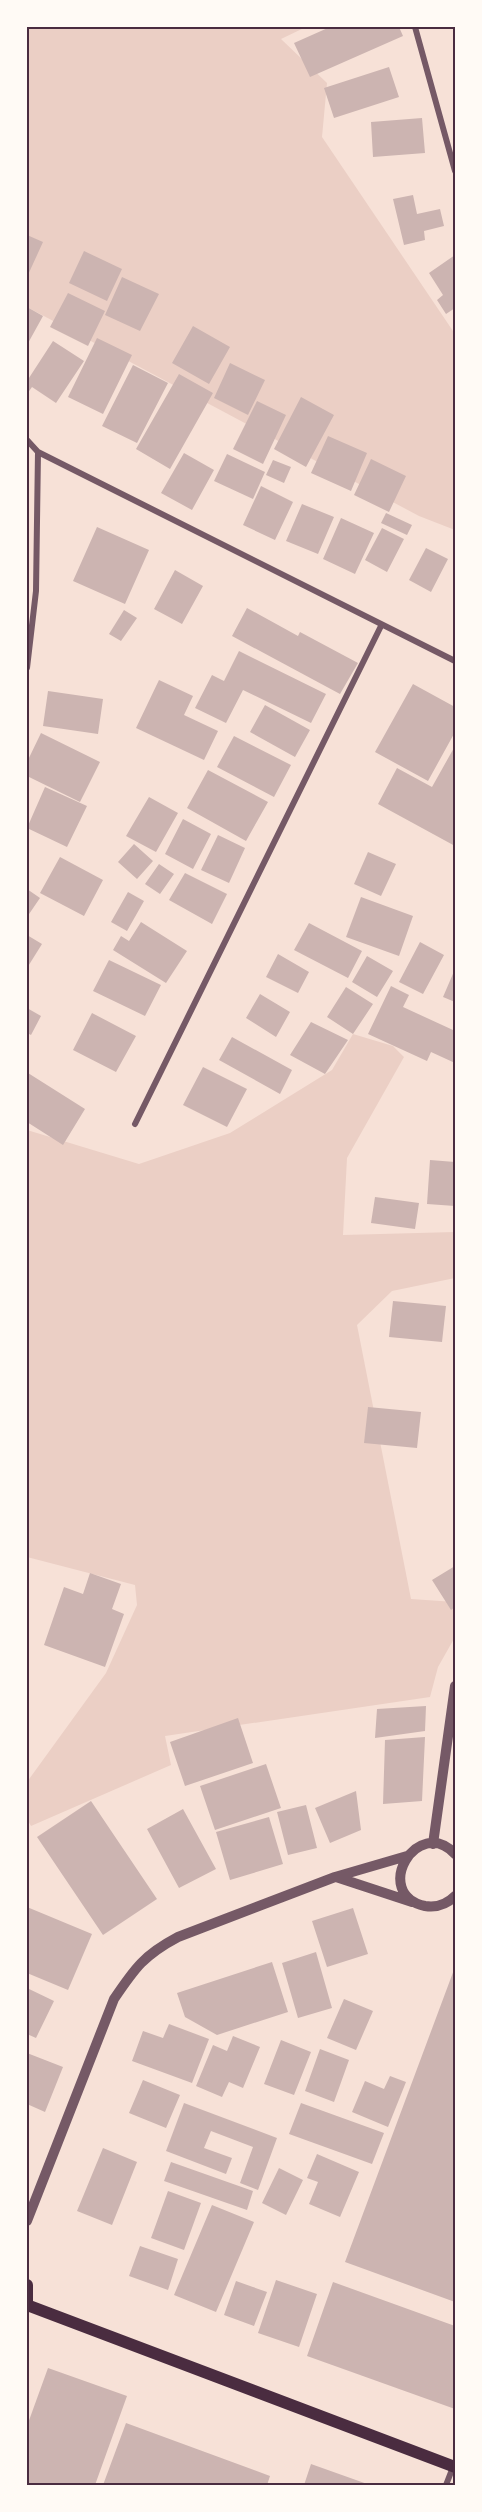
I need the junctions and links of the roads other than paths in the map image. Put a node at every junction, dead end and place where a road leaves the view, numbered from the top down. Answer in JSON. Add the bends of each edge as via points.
{"nodes":[{"id":1,"x":415,"y":27,"type":"edge"},
{"id":2,"x":455,"y":171,"type":"edge"},
{"id":3,"x":27,"y":440,"type":"edge"},
{"id":4,"x":38,"y":452,"type":"junction"},
{"id":5,"x":381,"y":626,"type":"junction"},
{"id":6,"x":455,"y":661,"type":"edge"},
{"id":7,"x":27,"y":668,"type":"edge"},
{"id":8,"x":135,"y":1124,"type":"dead end"},
{"id":9,"x":455,"y":1686,"type":"edge"},
{"id":10,"x":433,"y":1844,"type":"junction"},
{"id":11,"x":455,"y":1854,"type":"edge"},
{"id":12,"x":407,"y":1856,"type":"junction"},
{"id":13,"x":335,"y":1877,"type":"junction"},
{"id":14,"x":455,"y":1896,"type":"edge"},
{"id":15,"x":421,"y":1905,"type":"junction"},
{"id":16,"x":441,"y":1906,"type":"junction"},
{"id":17,"x":455,"y":1906,"type":"edge"},
{"id":18,"x":27,"y":2221,"type":"edge"},
{"id":19,"x":27,"y":2286,"type":"edge"},
{"id":20,"x":27,"y":2304,"type":"edge"},
{"id":21,"x":454,"y":2467,"type":"edge"},
{"id":22,"x":446,"y":2485,"type":"edge"}],
"edges":[{"from":1,"to":2,"type":"street"},
{"from":3,"to":4,"type":"street"},
{"from":4,"to":5,"type":"street"},
{"from":4,"to":7,"type":"street","via":[[36,591]]},
{"from":5,"to":6,"type":"street"},
{"from":5,"to":8,"type":"street"},
{"from":9,"to":10,"type":"street"},
{"from":10,"to":11,"type":"street","via":[[443,1845]]},
{"from":10,"to":12,"type":"street","via":[[414,1849]]},
{"from":12,"to":13,"type":"street"},
{"from":12,"to":15,"type":"street","via":[[402,1864],[401,1884]]},
{"from":13,"to":15,"type":"street"},
{"from":13,"to":18,"type":"street","via":[[178,1937],[135,1966],[114,1999]]},
{"from":14,"to":16,"type":"street"},
{"from":15,"to":16,"type":"street"},
{"from":16,"to":17,"type":"street"},
{"from":19,"to":20,"type":"main road"},
{"from":20,"to":21,"type":"main road"},
{"from":21,"to":22,"type":"street"}]}
